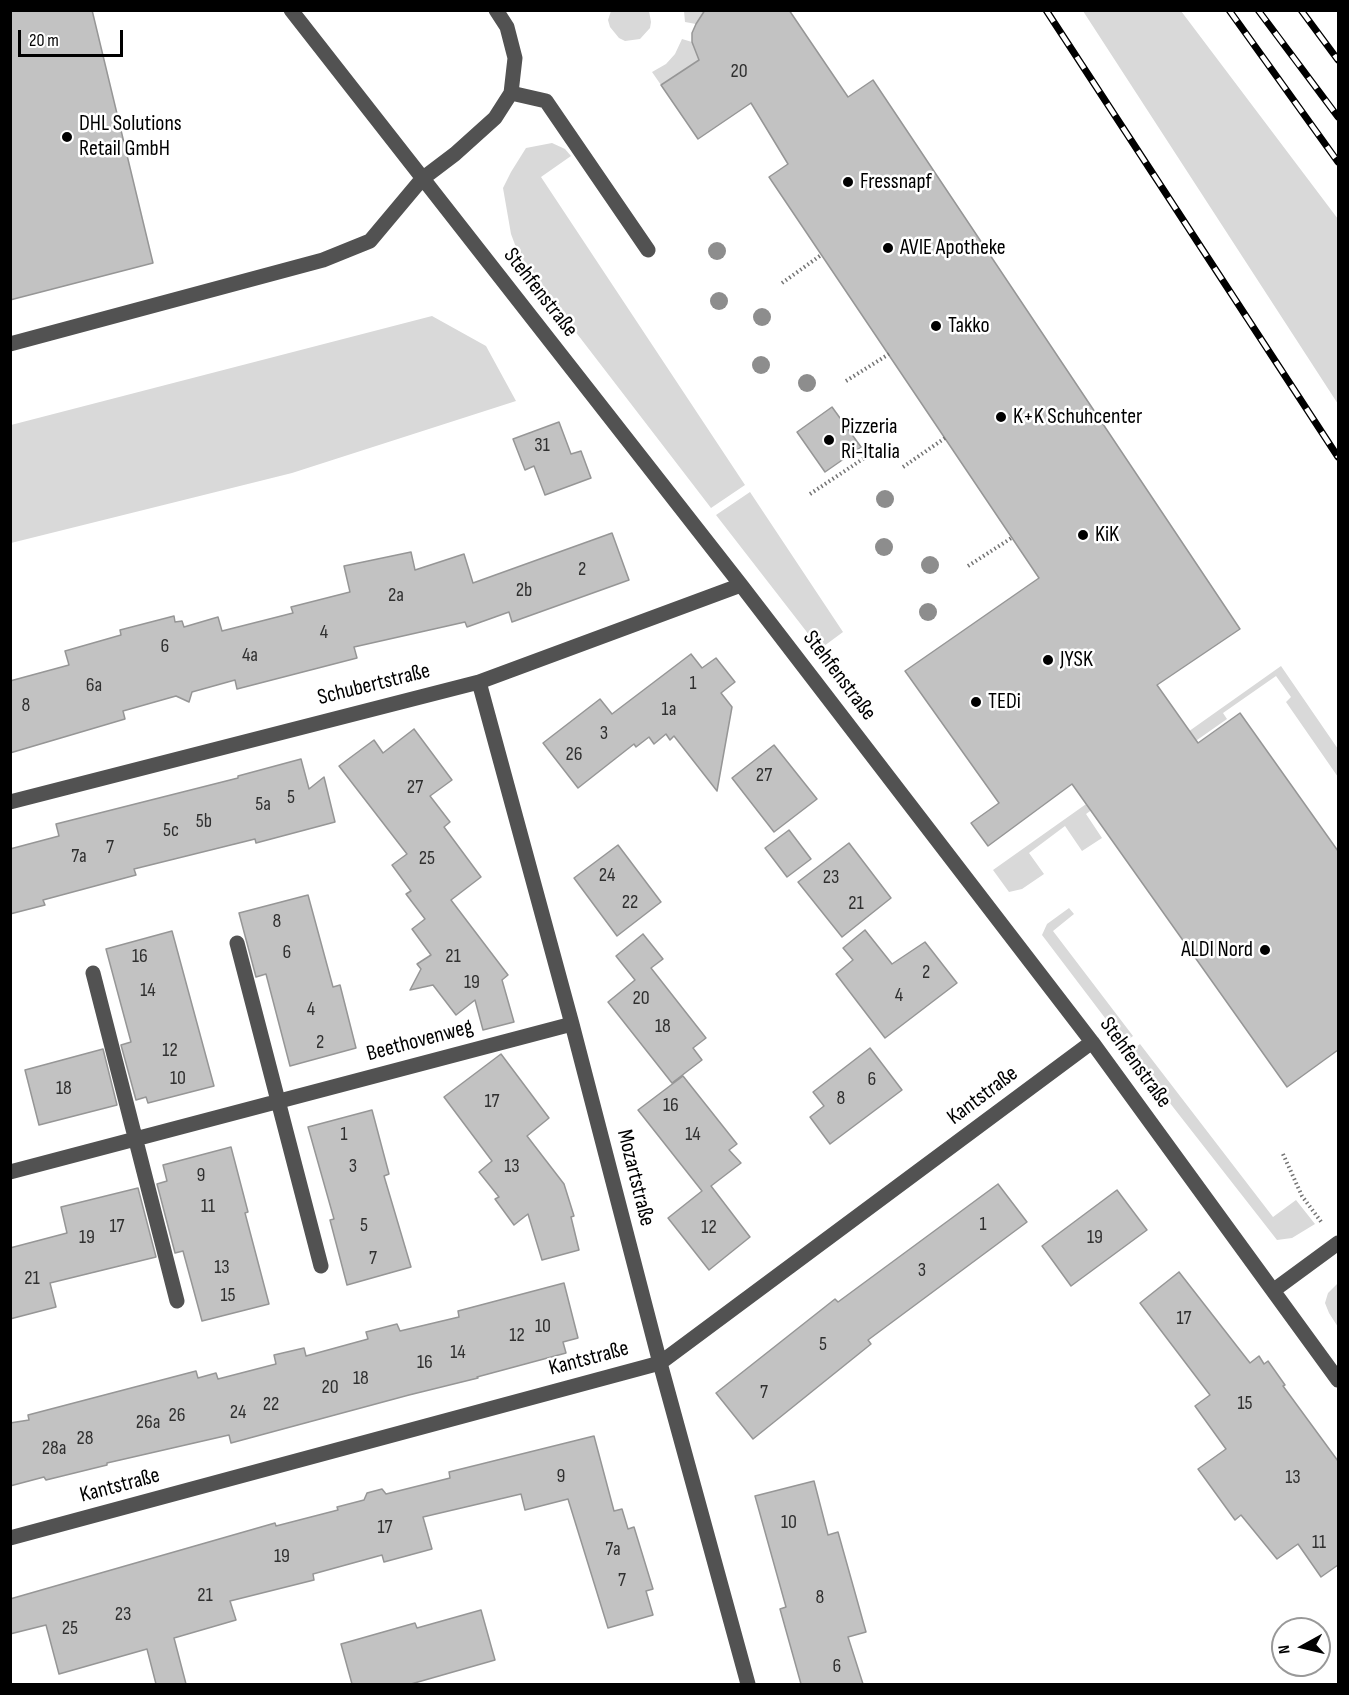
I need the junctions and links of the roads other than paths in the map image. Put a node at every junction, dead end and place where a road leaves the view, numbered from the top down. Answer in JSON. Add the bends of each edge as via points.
{"nodes":[{"id":1,"x":291,"y":10,"type":"edge"},
{"id":2,"x":496,"y":10,"type":"edge"},
{"id":3,"x":511,"y":93,"type":"junction"},
{"id":4,"x":422,"y":179,"type":"junction"},
{"id":5,"x":648,"y":250,"type":"dead end"},
{"id":6,"x":10,"y":344,"type":"edge"},
{"id":7,"x":741,"y":585,"type":"junction"},
{"id":8,"x":479,"y":682,"type":"junction"},
{"id":9,"x":10,"y":802,"type":"edge"},
{"id":10,"x":237,"y":943,"type":"dead end"},
{"id":11,"x":93,"y":974,"type":"dead end"},
{"id":12,"x":572,"y":1024,"type":"junction"},
{"id":13,"x":1092,"y":1042,"type":"junction"},
{"id":14,"x":279,"y":1102,"type":"junction"},
{"id":15,"x":136,"y":1140,"type":"junction"},
{"id":16,"x":10,"y":1172,"type":"edge"},
{"id":17,"x":1338,"y":1243,"type":"edge"},
{"id":18,"x":321,"y":1266,"type":"dead end"},
{"id":19,"x":1274,"y":1290,"type":"junction"},
{"id":20,"x":177,"y":1301,"type":"dead end"},
{"id":21,"x":660,"y":1363,"type":"junction"},
{"id":22,"x":1338,"y":1380,"type":"edge"},
{"id":23,"x":10,"y":1538,"type":"edge"},
{"id":24,"x":748,"y":1684,"type":"edge"}],
"edges":[{"from":1,"to":4,"type":"street","name":"Stehfenstraße"},
{"from":2,"to":3,"type":"street","via":[[507,27],[515,58]]},
{"from":3,"to":4,"type":"street","via":[[495,118]]},
{"from":3,"to":5,"type":"street","via":[[546,101]]},
{"from":4,"to":6,"type":"street","via":[[370,241],[323,260]]},
{"from":4,"to":7,"type":"street","name":"Stehfenstraße"},
{"from":7,"to":8,"type":"street","name":"Schubertstraße"},
{"from":7,"to":13,"type":"street","name":"Stehfenstraße"},
{"from":8,"to":9,"type":"street","name":"Schubertstraße"},
{"from":8,"to":12,"type":"street","name":"Mozartstraße"},
{"from":10,"to":14,"type":"street"},
{"from":11,"to":15,"type":"street"},
{"from":12,"to":14,"type":"street","name":"Beethovenweg"},
{"from":12,"to":21,"type":"street","name":"Mozartstraße"},
{"from":13,"to":19,"type":"street","name":"Stehfenstraße"},
{"from":13,"to":21,"type":"street","name":"Kantstraße"},
{"from":14,"to":15,"type":"street","name":"Beethovenweg"},
{"from":14,"to":18,"type":"street"},
{"from":15,"to":16,"type":"street","name":"Beethovenweg"},
{"from":15,"to":20,"type":"street"},
{"from":17,"to":19,"type":"street"},
{"from":19,"to":22,"type":"street","name":"Stehfenstraße"},
{"from":21,"to":23,"type":"street","name":"Kantstraße"},
{"from":21,"to":24,"type":"street","name":"Mozartstraße"}]}
